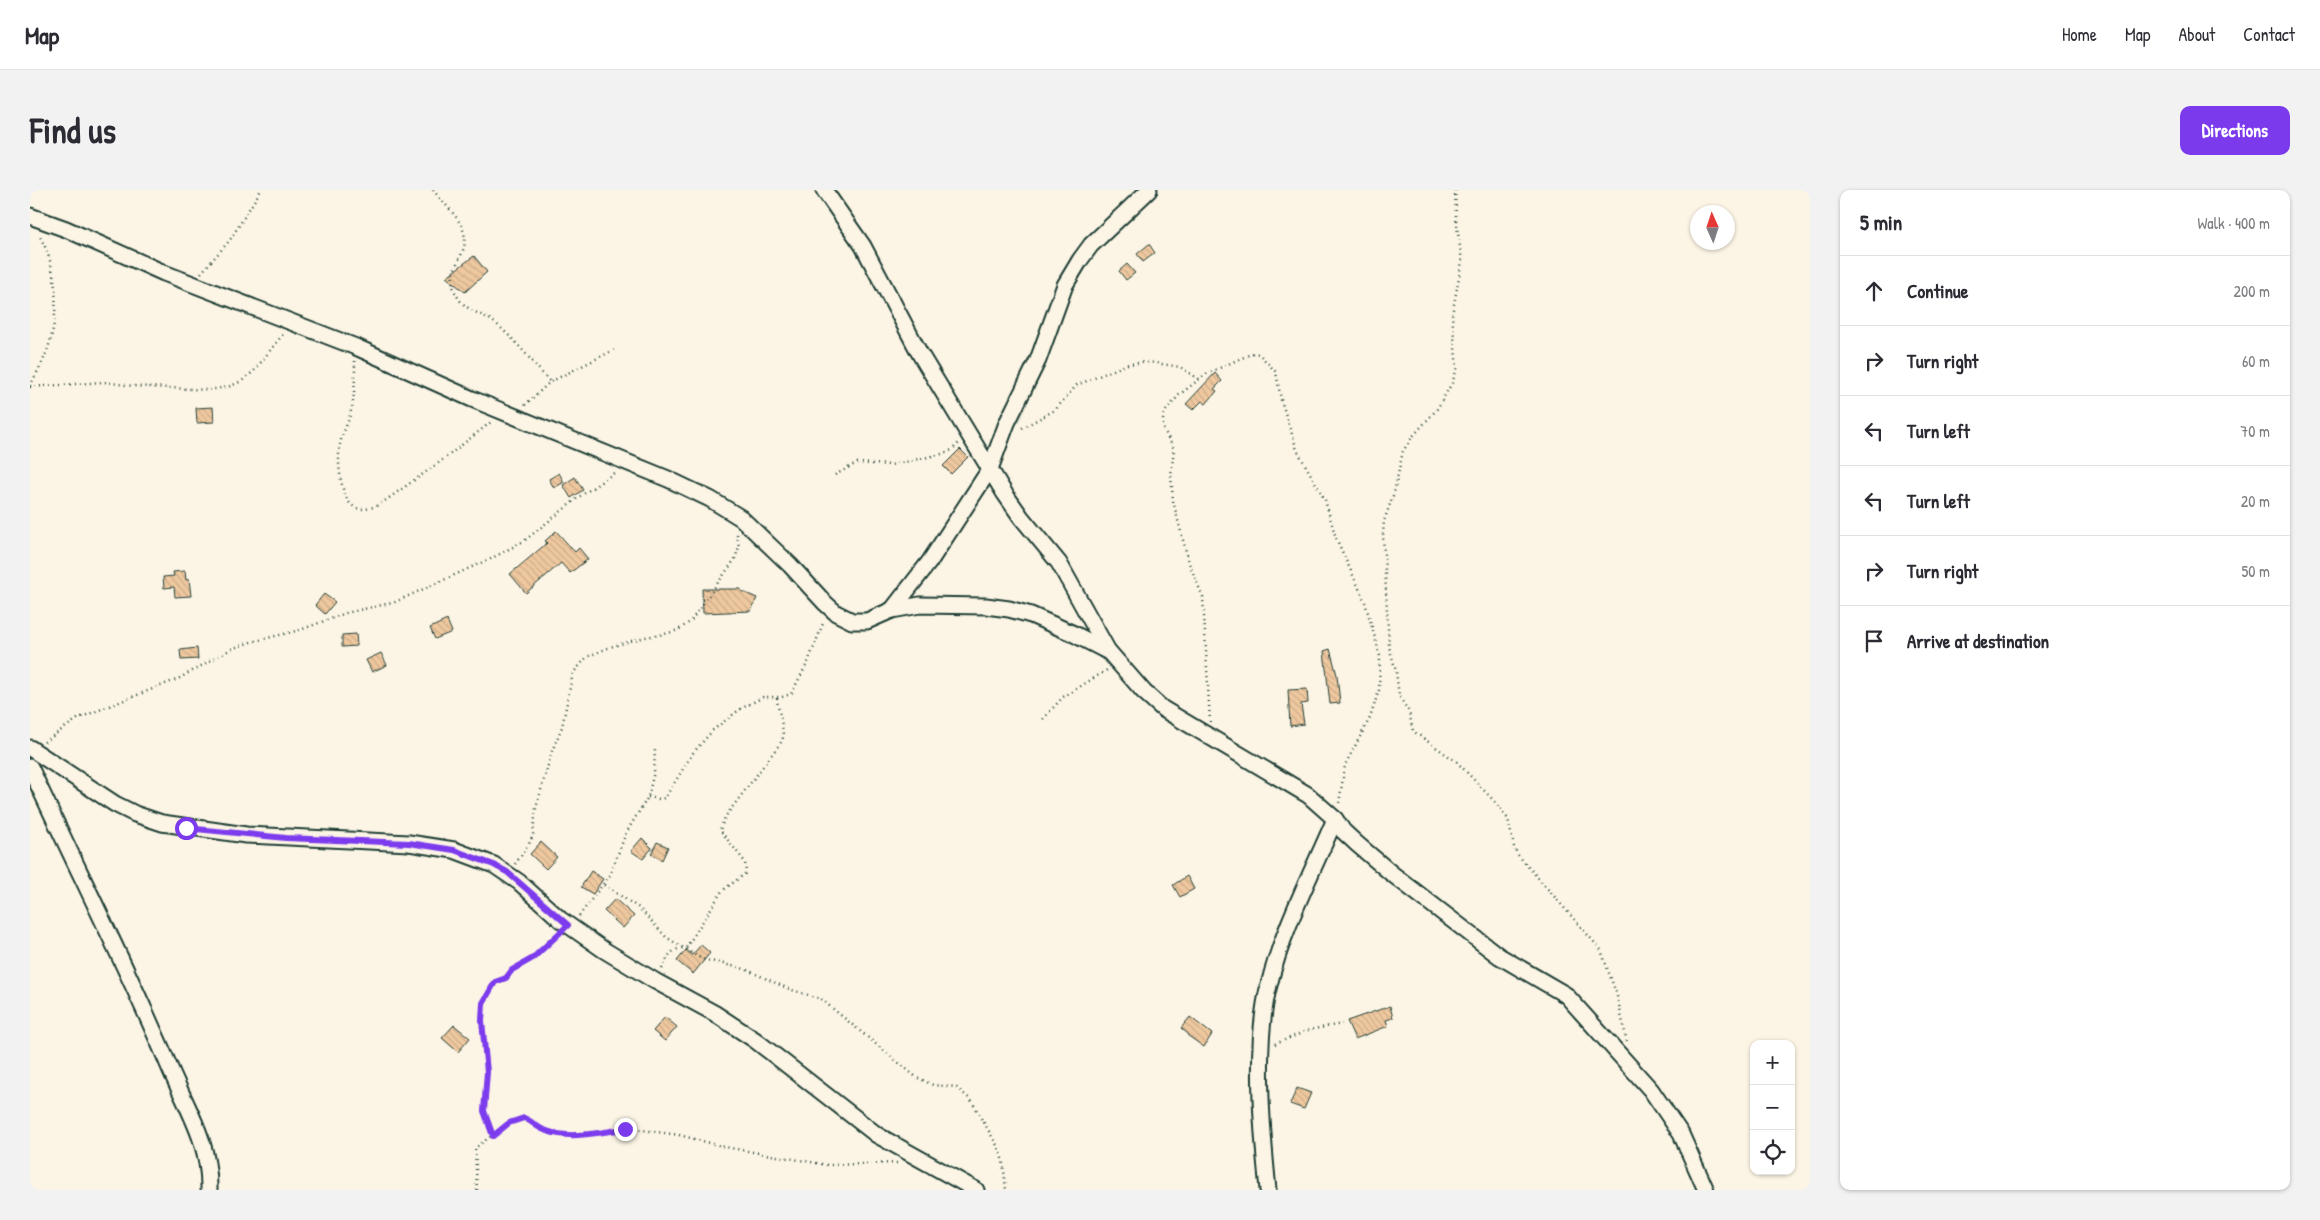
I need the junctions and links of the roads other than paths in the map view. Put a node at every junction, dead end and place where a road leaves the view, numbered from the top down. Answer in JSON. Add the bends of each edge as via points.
{"nodes":[{"id":1,"x":824,"y":190,"type":"edge"},
{"id":2,"x":1149,"y":190,"type":"edge"},
{"id":3,"x":32,"y":222,"type":"edge"},
{"id":4,"x":990,"y":469,"type":"junction"},
{"id":5,"x":892,"y":610,"type":"junction"},
{"id":6,"x":1112,"y":656,"type":"junction"},
{"id":7,"x":32,"y":750,"type":"edge"},
{"id":8,"x":31,"y":772,"type":"edge"},
{"id":9,"x":1335,"y":819,"type":"junction"},
{"id":10,"x":209,"y":1190,"type":"edge"},
{"id":11,"x":976,"y":1190,"type":"edge"},
{"id":12,"x":1268,"y":1190,"type":"edge"},
{"id":13,"x":1706,"y":1190,"type":"edge"}],
"edges":[{"from":1,"to":4,"type":"street","via":[[863,246],[920,354]]},
{"from":2,"to":4,"type":"street","via":[[1091,245],[1065,285],[1041,352]]},
{"from":3,"to":5,"type":"street","via":[[66,229],[142,265],[356,347],[710,499],[741,518],[832,610],[852,621],[876,619]]},
{"from":4,"to":5,"type":"street","via":[[930,561]]},
{"from":4,"to":6,"type":"street","via":[[1021,517],[1059,563]]},
{"from":5,"to":6,"type":"street","via":[[920,605],[1009,609],[1057,626]]},
{"from":6,"to":9,"type":"street","via":[[1153,702],[1308,796]]},
{"from":7,"to":11,"type":"street","via":[[115,804],[162,823],[246,835],[409,843],[472,856],[507,872],[568,925],[655,981],[740,1029],[857,1121],[894,1146]]},
{"from":8,"to":10,"type":"street","via":[[147,1013],[198,1131],[208,1157]]},
{"from":9,"to":12,"type":"street","via":[[1297,906],[1269,985],[1263,1018],[1264,1153]]},
{"from":9,"to":13,"type":"street","via":[[1343,831],[1391,873],[1499,956],[1566,995],[1652,1090],[1681,1134]]}]}
